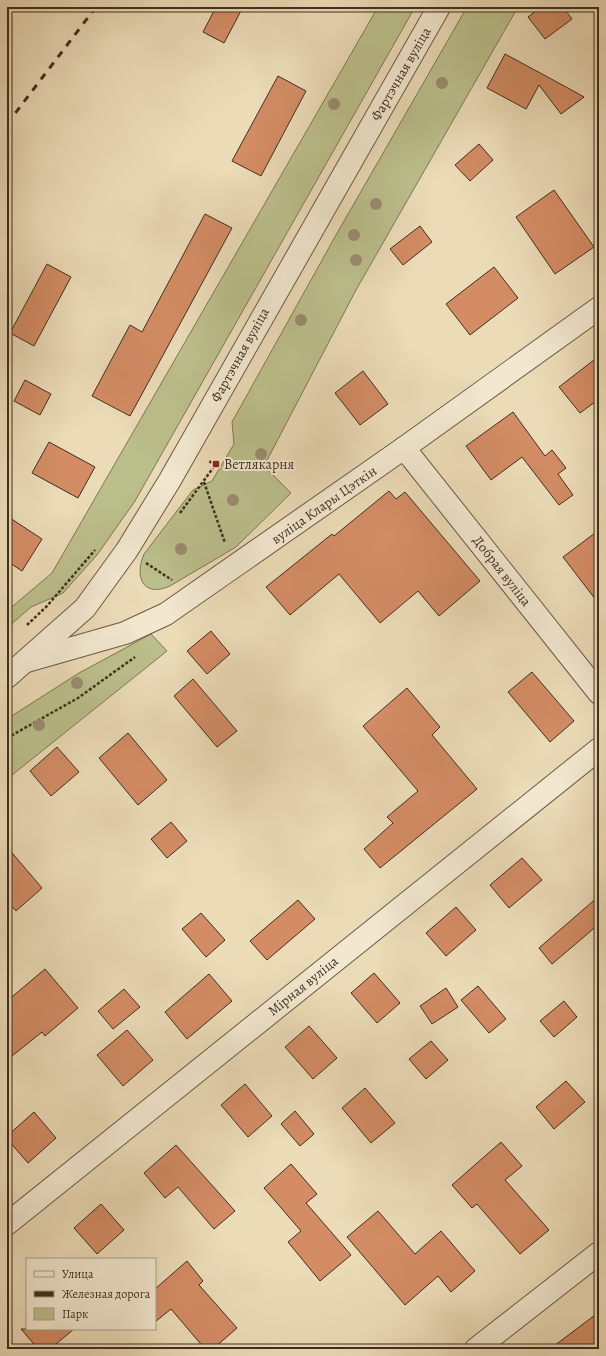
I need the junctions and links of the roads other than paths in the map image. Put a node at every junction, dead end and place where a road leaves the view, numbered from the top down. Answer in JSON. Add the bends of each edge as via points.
{"nodes":[{"id":1,"x":439,"y":7,"type":"edge"},
{"id":2,"x":599,"y":308,"type":"edge"},
{"id":3,"x":404,"y":448,"type":"junction"},
{"id":4,"x":27,"y":660,"type":"junction"},
{"id":5,"x":7,"y":677,"type":"edge"},
{"id":6,"x":599,"y":693,"type":"edge"},
{"id":7,"x":599,"y":749,"type":"edge"},
{"id":8,"x":7,"y":1224,"type":"edge"},
{"id":9,"x":599,"y":1253,"type":"edge"},
{"id":10,"x":476,"y":1349,"type":"edge"}],
"edges":[{"from":1,"to":4,"type":"street","name":"Фартэчная вуліца","via":[[173,474],[127,550],[85,608]]},
{"from":2,"to":3,"type":"street","name":"вуліца Клары Цэткін"},
{"from":3,"to":4,"type":"street","name":"вуліца Клары Цэткін","via":[[166,614],[125,633]]},
{"from":3,"to":6,"type":"street","name":"Добрая вуліца"},
{"from":4,"to":5,"type":"street","name":"Фартэчная вуліца"},
{"from":7,"to":8,"type":"street","name":"Мірная вуліца"},
{"from":9,"to":10,"type":"street"}]}
